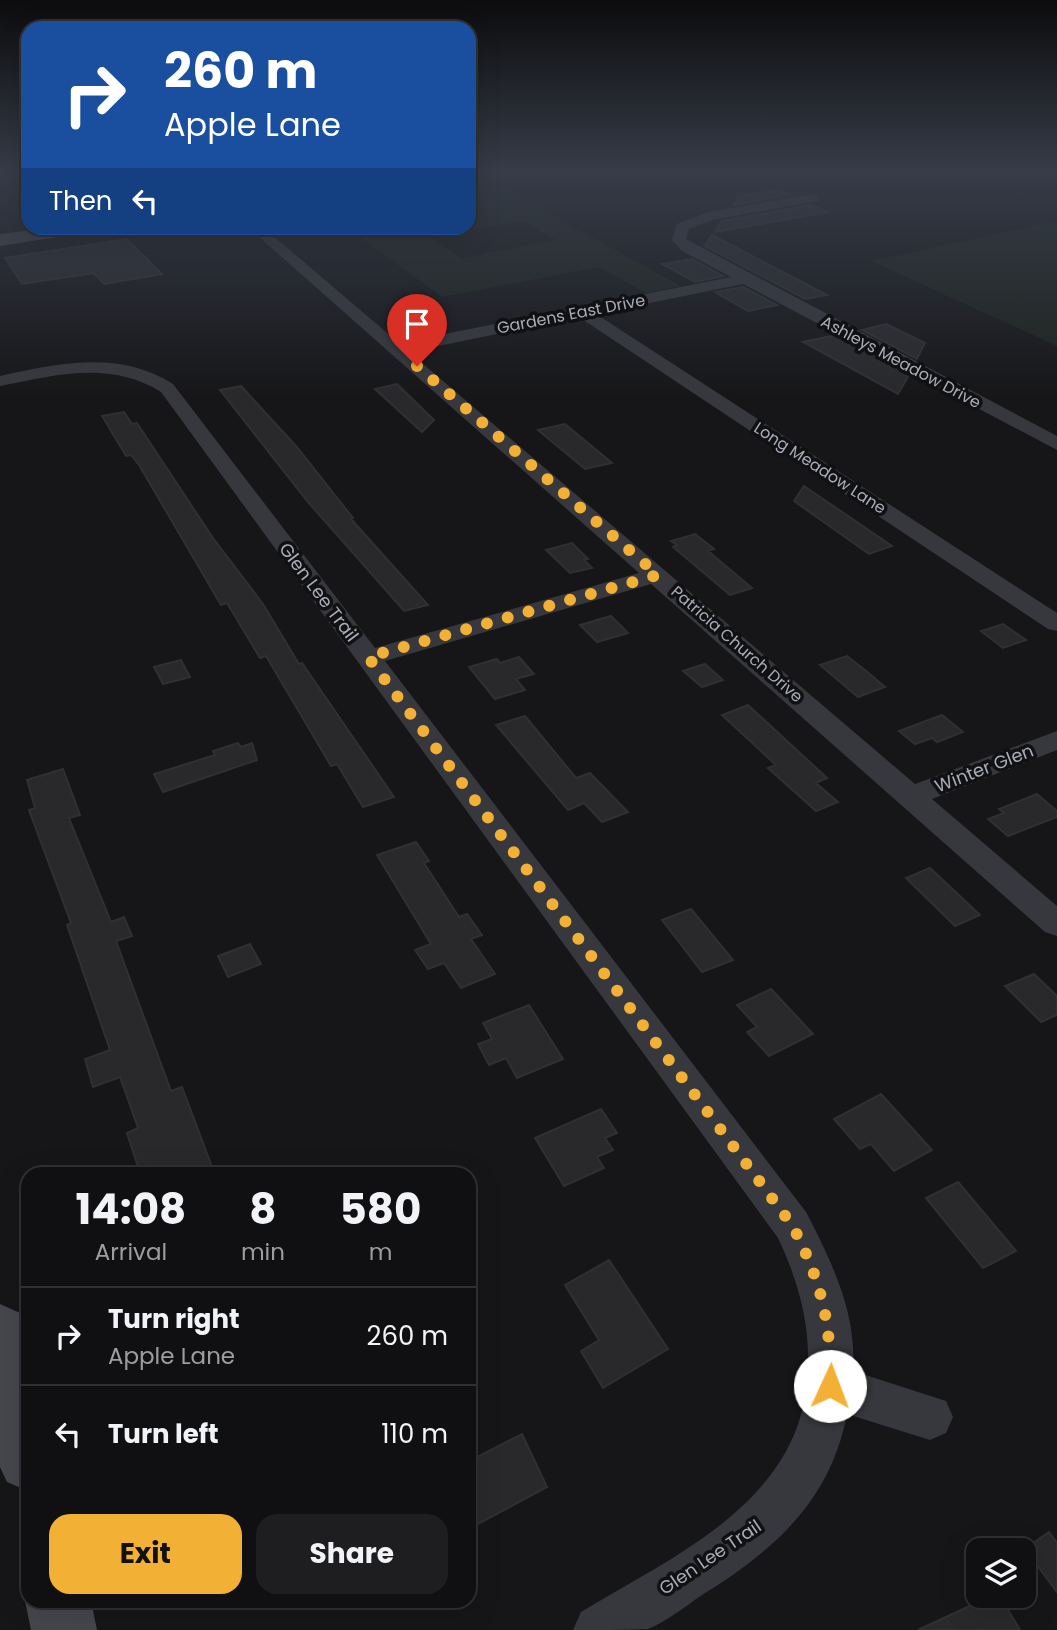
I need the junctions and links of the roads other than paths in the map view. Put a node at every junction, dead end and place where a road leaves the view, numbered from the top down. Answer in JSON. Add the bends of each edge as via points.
{"nodes":[{"id":1,"x":277,"y":246,"type":"edge"},
{"id":2,"x":685,"y":246,"type":"edge"},
{"id":3,"x":745,"y":279,"type":"junction"},
{"id":4,"x":582,"y":312,"type":"junction"},
{"id":5,"x":397,"y":349,"type":"junction"},
{"id":6,"x":0,"y":381,"type":"edge"},
{"id":7,"x":1057,"y":444,"type":"edge"},
{"id":8,"x":658,"y":575,"type":"junction"},
{"id":9,"x":1057,"y":624,"type":"edge"},
{"id":10,"x":368,"y":657,"type":"junction"},
{"id":11,"x":1057,"y":740,"type":"edge"},
{"id":12,"x":911,"y":796,"type":"junction"},
{"id":13,"x":1057,"y":924,"type":"edge"},
{"id":14,"x":0,"y":1332,"type":"edge"},
{"id":15,"x":830,"y":1386,"type":"junction"},
{"id":16,"x":930,"y":1417,"type":"dead end"},
{"id":17,"x":21,"y":1429,"type":"edge"},
{"id":18,"x":59,"y":1608,"type":"edge"},
{"id":19,"x":64,"y":1630,"type":"edge"},
{"id":20,"x":599,"y":1630,"type":"edge"}],
"edges":[{"from":1,"to":5,"type":"street","name":"Patricia Church Drive"},
{"from":2,"to":3,"type":"street","name":"Ashleys Meadow Drive"},
{"from":3,"to":4,"type":"street","name":"Gardens East Drive"},
{"from":3,"to":7,"type":"street","name":"Ashleys Meadow Drive"},
{"from":4,"to":5,"type":"street","name":"Gardens East Drive"},
{"from":4,"to":9,"type":"street","name":"Long Meadow Lane"},
{"from":5,"to":8,"type":"street","name":"Patricia Church Drive"},
{"from":6,"to":10,"type":"street","name":"Glen Lee Trail","via":[[132,361],[167,388]]},
{"from":8,"to":10,"type":"street"},
{"from":8,"to":12,"type":"street","name":"Patricia Church Drive"},
{"from":10,"to":15,"type":"street","name":"Glen Lee Trail","via":[[792,1225],[825,1305]]},
{"from":11,"to":12,"type":"street","name":"Winter Glen"},
{"from":12,"to":13,"type":"street","name":"Patricia Church Drive"},
{"from":14,"to":17,"type":"main road"},
{"from":15,"to":16,"type":"street"},
{"from":15,"to":20,"type":"street","name":"Glen Lee Trail","via":[[810,1458],[786,1497],[723,1552]]},
{"from":18,"to":19,"type":"main road"}]}
